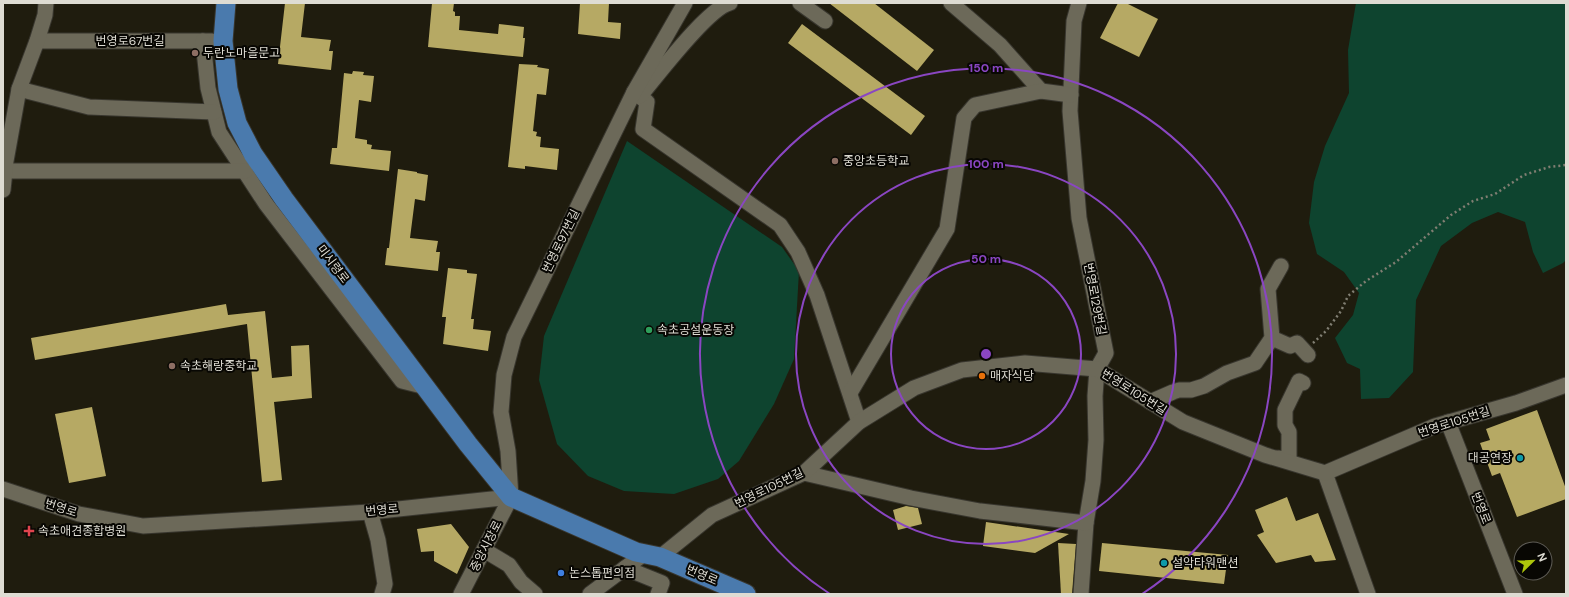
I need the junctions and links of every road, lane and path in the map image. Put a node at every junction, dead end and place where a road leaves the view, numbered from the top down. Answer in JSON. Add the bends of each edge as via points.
{"nodes":[{"id":1,"x":46,"y":3,"type":"edge"},
{"id":2,"x":226,"y":3,"type":"edge"},
{"id":3,"x":685,"y":3,"type":"edge"},
{"id":4,"x":730,"y":3,"type":"edge"},
{"id":5,"x":800,"y":3,"type":"edge"},
{"id":6,"x":951,"y":3,"type":"edge"},
{"id":7,"x":1079,"y":3,"type":"edge"},
{"id":8,"x":825,"y":21,"type":"dead end"},
{"id":9,"x":37,"y":41,"type":"junction"},
{"id":10,"x":203,"y":41,"type":"junction"},
{"id":11,"x":223,"y":42,"type":"junction"},
{"id":12,"x":19,"y":89,"type":"junction"},
{"id":13,"x":1041,"y":91,"type":"junction"},
{"id":14,"x":637,"y":94,"type":"junction"},
{"id":15,"x":1071,"y":95,"type":"junction"},
{"id":16,"x":214,"y":112,"type":"junction"},
{"id":17,"x":1566,"y":165,"type":"edge"},
{"id":18,"x":5,"y":170,"type":"junction"},
{"id":19,"x":245,"y":171,"type":"junction"},
{"id":20,"x":3,"y":190,"type":"edge"},
{"id":21,"x":1281,"y":266,"type":"dead end"},
{"id":22,"x":1272,"y":338,"type":"junction"},
{"id":23,"x":1306,"y":353,"type":"joint"},
{"id":24,"x":1097,"y":369,"type":"junction"},
{"id":25,"x":1303,"y":383,"type":"dead end"},
{"id":26,"x":1566,"y":385,"type":"edge"},
{"id":27,"x":426,"y":387,"type":"junction"},
{"id":28,"x":850,"y":393,"type":"junction"},
{"id":29,"x":1150,"y":402,"type":"junction"},
{"id":30,"x":859,"y":422,"type":"junction"},
{"id":31,"x":1448,"y":422,"type":"junction"},
{"id":32,"x":1265,"y":455,"type":"junction"},
{"id":33,"x":804,"y":473,"type":"junction"},
{"id":34,"x":1325,"y":473,"type":"junction"},
{"id":35,"x":3,"y":489,"type":"edge"},
{"id":36,"x":511,"y":497,"type":"junction"},
{"id":37,"x":370,"y":512,"type":"junction"},
{"id":38,"x":1086,"y":523,"type":"junction"},
{"id":39,"x":484,"y":550,"type":"junction"},
{"id":40,"x":652,"y":556,"type":"junction"},
{"id":41,"x":625,"y":568,"type":"junction"},
{"id":42,"x":382,"y":594,"type":"edge"},
{"id":43,"x":461,"y":594,"type":"edge"},
{"id":44,"x":536,"y":594,"type":"edge"},
{"id":45,"x":590,"y":594,"type":"edge"},
{"id":46,"x":658,"y":594,"type":"edge"},
{"id":47,"x":746,"y":594,"type":"edge"},
{"id":48,"x":1080,"y":594,"type":"edge"},
{"id":49,"x":1368,"y":594,"type":"edge"},
{"id":50,"x":1515,"y":594,"type":"edge"}],
"edges":[{"from":1,"to":9,"type":"street"},
{"from":2,"to":11,"type":"main road","name":"미시령로"},
{"from":3,"to":14,"type":"street","name":"번영로97번길"},
{"from":4,"to":14,"type":"street","via":[[723,5],[691,35]]},
{"from":5,"to":8,"type":"street"},
{"from":6,"to":13,"type":"street","via":[[1000,45]]},
{"from":7,"to":15,"type":"street","name":"번영로129번길","via":[[1074,21]]},
{"from":9,"to":10,"type":"street","name":"번영로67번길"},
{"from":9,"to":12,"type":"street"},
{"from":10,"to":11,"type":"street","name":"번영로67번길"},
{"from":10,"to":16,"type":"street","via":[[208,88]]},
{"from":11,"to":27,"type":"main road","name":"미시령로","via":[[228,89],[237,123],[253,154]]},
{"from":12,"to":16,"type":"street","via":[[89,107]]},
{"from":12,"to":18,"type":"street"},
{"from":13,"to":15,"type":"street"},
{"from":13,"to":28,"type":"street","via":[[975,105],[964,118],[947,229]]},
{"from":14,"to":28,"type":"street","via":[[647,102],[643,129],[780,225],[798,252],[817,295]]},
{"from":14,"to":36,"type":"street","name":"번영로97번길","via":[[514,337],[504,375],[501,412],[508,451]]},
{"from":15,"to":24,"type":"street","name":"번영로129번길","via":[[1070,111],[1079,218],[1106,353]]},
{"from":16,"to":19,"type":"street","via":[[219,132]]},
{"from":17,"to":23,"type":"path","via":[[1524,175],[1495,194],[1473,200],[1451,215],[1396,262],[1348,296],[1341,311]]},
{"from":18,"to":19,"type":"street"},
{"from":18,"to":20,"type":"street"},
{"from":19,"to":27,"type":"street","via":[[266,204],[402,381]]},
{"from":21,"to":22,"type":"street","via":[[1268,289]]},
{"from":22,"to":23,"type":"street","via":[[1290,346],[1297,343]]},
{"from":22,"to":29,"type":"street","via":[[1255,363],[1227,373],[1198,388],[1172,392]]},
{"from":24,"to":29,"type":"street","name":"번영로105번길"},
{"from":24,"to":30,"type":"street","name":"번영로105번길","via":[[1025,363],[962,370],[914,388]]},
{"from":24,"to":38,"type":"street","name":"번영로129번길","via":[[1096,440]]},
{"from":25,"to":32,"type":"street","via":[[1299,381],[1285,410],[1284,425],[1289,432],[1289,460]]},
{"from":26,"to":31,"type":"street","name":"번영로105번길","via":[[1516,403]]},
{"from":27,"to":36,"type":"main road","name":"미시령로"},
{"from":28,"to":30,"type":"street"},
{"from":29,"to":32,"type":"street","name":"번영로105번길","via":[[1183,422]]},
{"from":30,"to":33,"type":"street","name":"번영로105번길"},
{"from":31,"to":34,"type":"street","name":"번영로105번길"},
{"from":31,"to":50,"type":"street","name":"번영로"},
{"from":32,"to":34,"type":"street","name":"번영로105번길"},
{"from":33,"to":38,"type":"street","via":[[911,498],[980,510]]},
{"from":33,"to":40,"type":"street","name":"번영로105번길","via":[[712,515]]},
{"from":34,"to":49,"type":"street"},
{"from":35,"to":37,"type":"street","name":"번영로","via":[[79,514],[143,526]]},
{"from":36,"to":37,"type":"street","name":"번영로"},
{"from":36,"to":39,"type":"street","name":"중앙시장로"},
{"from":36,"to":40,"type":"main road","name":"번영로","via":[[636,552]]},
{"from":37,"to":42,"type":"street","via":[[378,540],[385,584]]},
{"from":38,"to":48,"type":"street","name":"번영로129번길"},
{"from":39,"to":43,"type":"street","name":"중앙시장로"},
{"from":39,"to":44,"type":"street","via":[[509,565],[521,582]]},
{"from":40,"to":41,"type":"street","name":"번영로105번길"},
{"from":40,"to":47,"type":"main road","name":"번영로"},
{"from":41,"to":45,"type":"street","name":"번영로105번길"},
{"from":41,"to":46,"type":"street","via":[[662,583]]}]}
